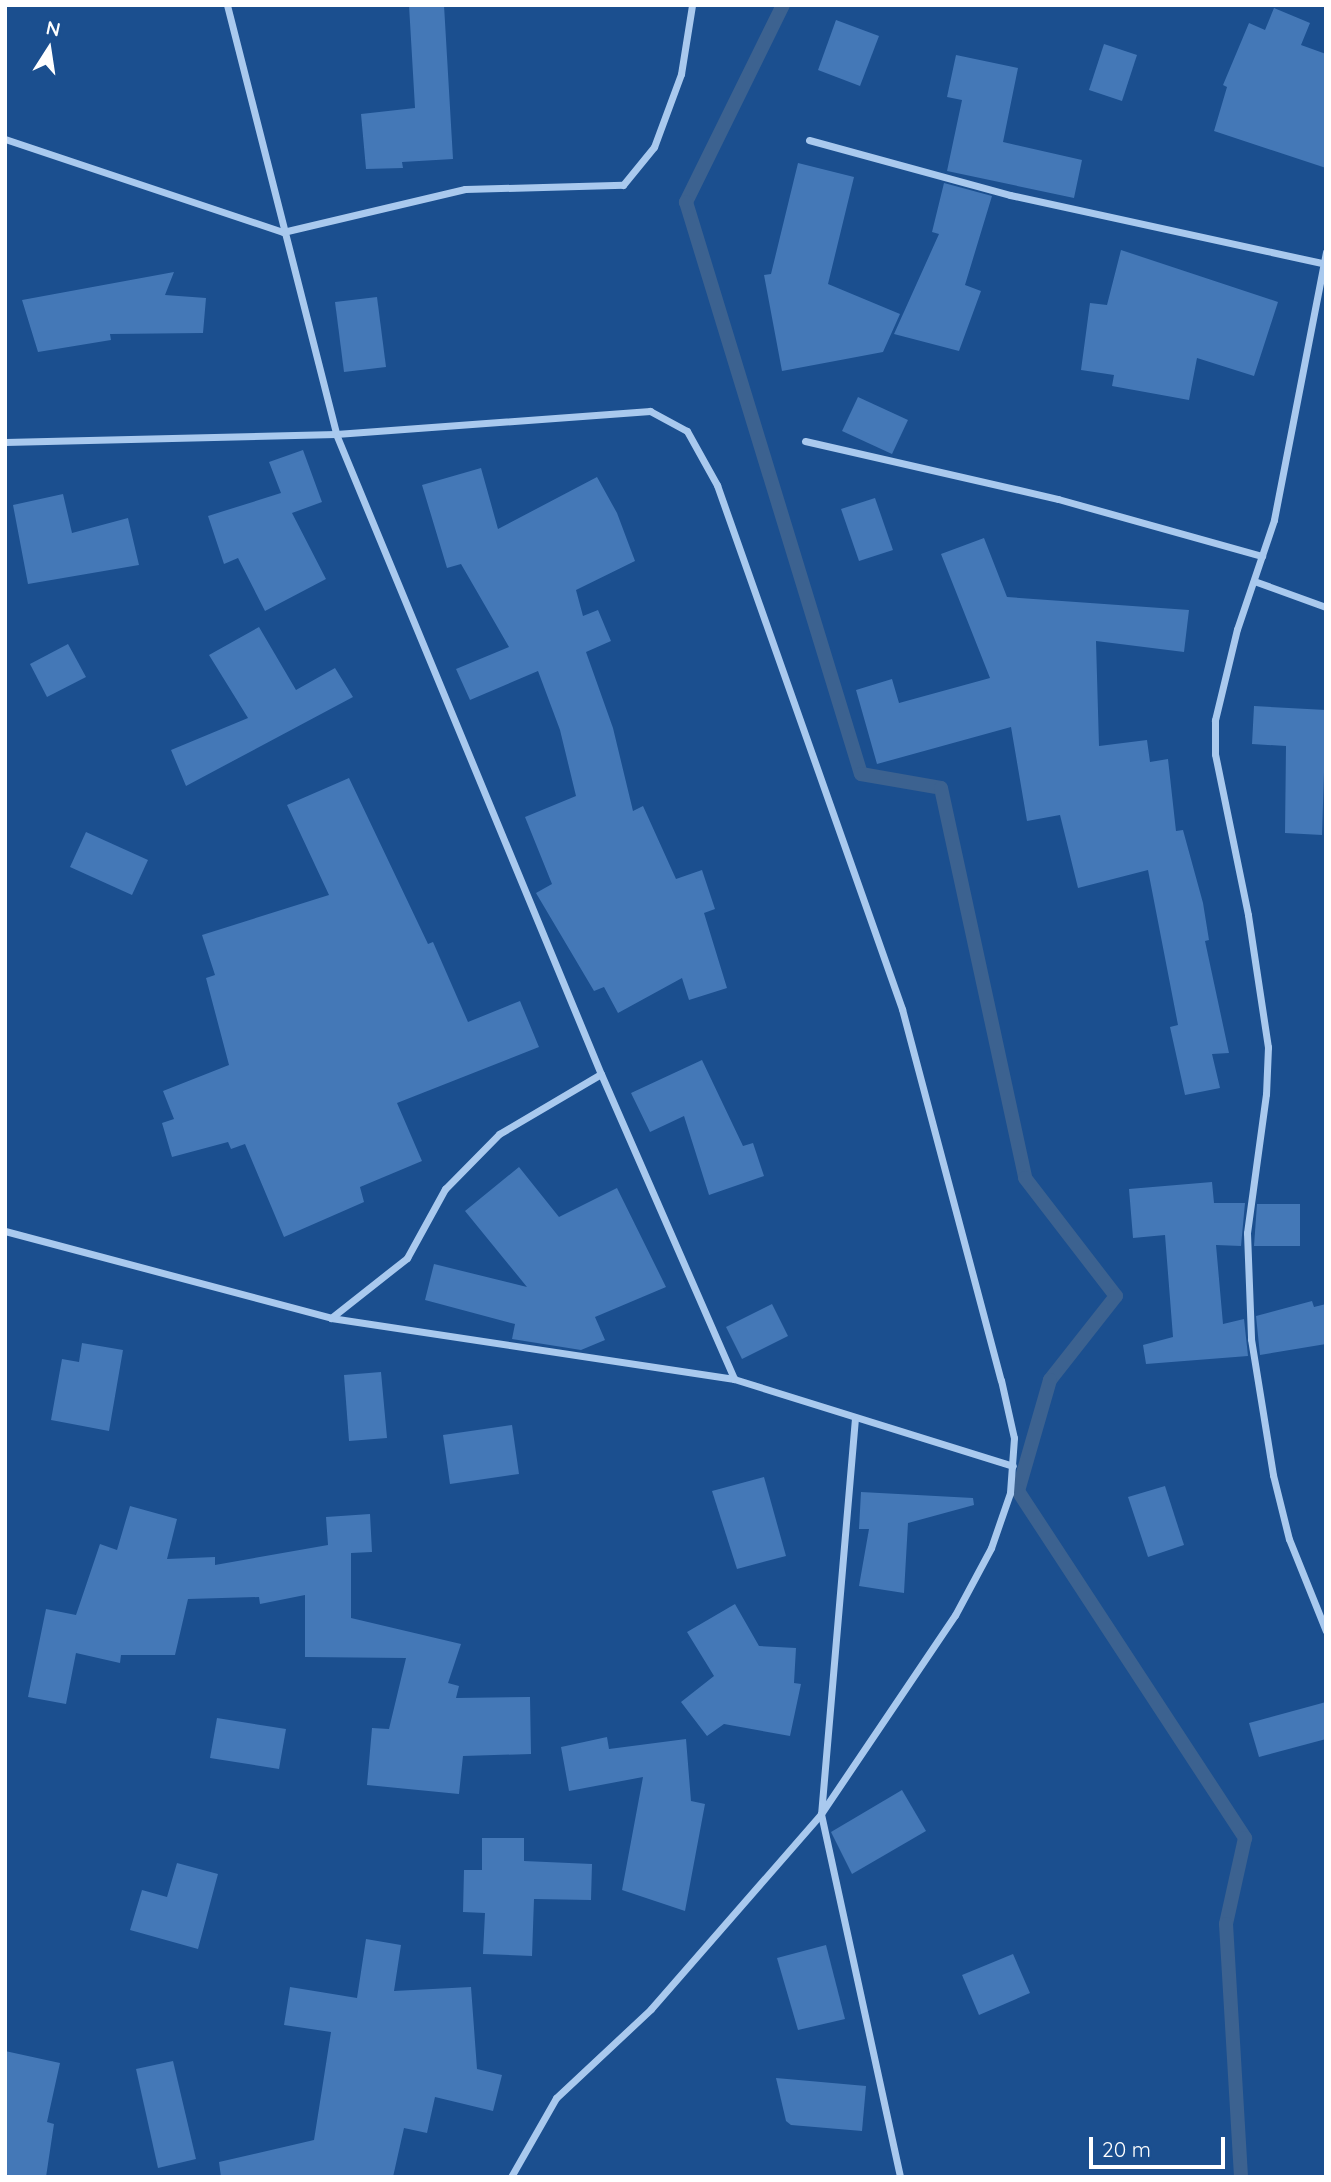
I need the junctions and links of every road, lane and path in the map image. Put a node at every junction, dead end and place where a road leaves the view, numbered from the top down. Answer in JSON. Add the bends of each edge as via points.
{"nodes":[{"id":1,"x":227,"y":5,"type":"edge"},
{"id":2,"x":692,"y":5,"type":"edge"},
{"id":3,"x":5,"y":139,"type":"edge"},
{"id":4,"x":809,"y":140,"type":"dead end"},
{"id":5,"x":282,"y":232,"type":"junction"},
{"id":6,"x":1326,"y":252,"type":"edge"},
{"id":7,"x":1321,"y":263,"type":"junction"},
{"id":8,"x":336,"y":434,"type":"junction"},
{"id":9,"x":805,"y":441,"type":"dead end"},
{"id":10,"x":5,"y":442,"type":"edge"},
{"id":11,"x":1262,"y":556,"type":"junction"},
{"id":12,"x":1254,"y":581,"type":"junction"},
{"id":13,"x":1326,"y":607,"type":"edge"},
{"id":14,"x":601,"y":1074,"type":"junction"},
{"id":15,"x":5,"y":1231,"type":"edge"},
{"id":16,"x":331,"y":1318,"type":"junction"},
{"id":17,"x":734,"y":1379,"type":"junction"},
{"id":18,"x":855,"y":1418,"type":"junction"},
{"id":19,"x":1013,"y":1466,"type":"junction"},
{"id":20,"x":1326,"y":1631,"type":"edge"},
{"id":21,"x":821,"y":1814,"type":"junction"},
{"id":22,"x":511,"y":2177,"type":"edge"},
{"id":23,"x":900,"y":2177,"type":"edge"}],
"edges":[{"from":1,"to":5,"type":"street"},
{"from":2,"to":5,"type":"street","via":[[681,74],[654,147],[623,185],[465,190]]},
{"from":3,"to":5,"type":"street"},
{"from":4,"to":7,"type":"street","via":[[1010,195]]},
{"from":5,"to":8,"type":"street"},
{"from":6,"to":7,"type":"street"},
{"from":7,"to":11,"type":"street","via":[[1274,520]]},
{"from":8,"to":10,"type":"street"},
{"from":8,"to":14,"type":"street"},
{"from":8,"to":19,"type":"street","via":[[650,411],[687,431],[717,485],[902,1009],[1001,1380],[1014,1438]]},
{"from":9,"to":11,"type":"street","via":[[1058,499]]},
{"from":11,"to":12,"type":"street"},
{"from":12,"to":13,"type":"street"},
{"from":12,"to":20,"type":"street","via":[[1215,720],[1215,754],[1248,915],[1268,1047],[1247,1233],[1251,1339],[1273,1475],[1289,1539]]},
{"from":14,"to":16,"type":"street","via":[[499,1134],[446,1189],[407,1258]]},
{"from":14,"to":17,"type":"street"},
{"from":15,"to":16,"type":"street"},
{"from":16,"to":17,"type":"street"},
{"from":17,"to":18,"type":"street"},
{"from":18,"to":19,"type":"street"},
{"from":18,"to":21,"type":"street"},
{"from":19,"to":21,"type":"street","via":[[1010,1493],[991,1548],[955,1615]]},
{"from":21,"to":22,"type":"street","via":[[651,2009],[556,2098]]},
{"from":21,"to":23,"type":"street"}]}
